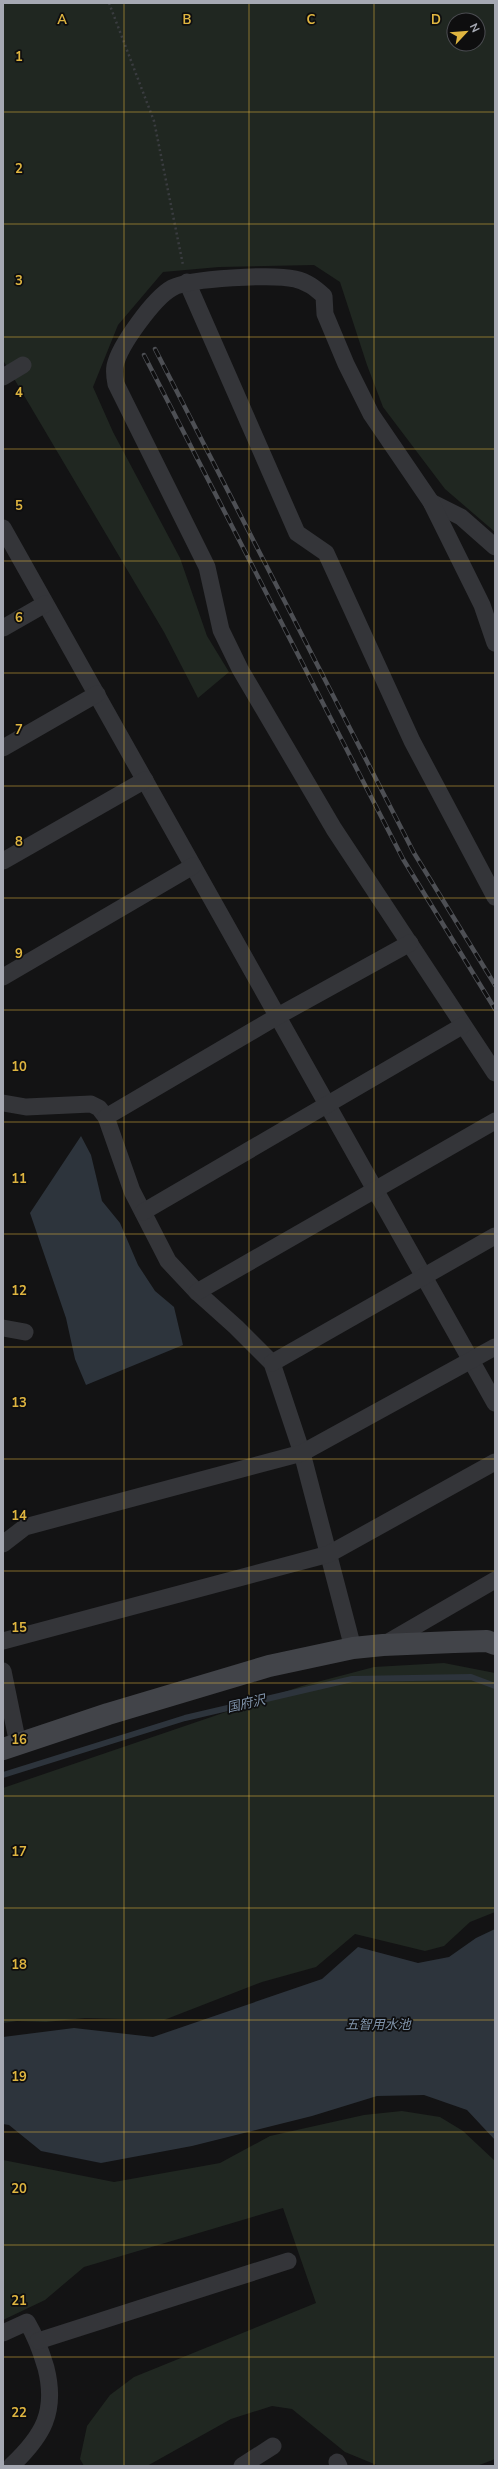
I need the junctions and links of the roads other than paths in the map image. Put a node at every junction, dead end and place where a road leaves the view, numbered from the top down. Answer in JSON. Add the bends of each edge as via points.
{"nodes":[{"id":1,"x":187,"y":282,"type":"junction"},
{"id":2,"x":23,"y":365,"type":"dead end"},
{"id":3,"x":3,"y":377,"type":"edge"},
{"id":4,"x":431,"y":502,"type":"junction"},
{"id":5,"x":3,"y":528,"type":"edge"},
{"id":6,"x":495,"y":547,"type":"edge"},
{"id":7,"x":45,"y":604,"type":"junction"},
{"id":8,"x":3,"y":628,"type":"edge"},
{"id":9,"x":495,"y":643,"type":"edge"},
{"id":10,"x":96,"y":694,"type":"junction"},
{"id":11,"x":3,"y":748,"type":"edge"},
{"id":12,"x":145,"y":780,"type":"junction"},
{"id":13,"x":3,"y":861,"type":"edge"},
{"id":14,"x":193,"y":866,"type":"junction"},
{"id":15,"x":495,"y":897,"type":"edge"},
{"id":16,"x":410,"y":943,"type":"junction"},
{"id":17,"x":3,"y":977,"type":"edge"},
{"id":18,"x":278,"y":1016,"type":"junction"},
{"id":19,"x":462,"y":1026,"type":"junction"},
{"id":20,"x":495,"y":1073,"type":"edge"},
{"id":21,"x":3,"y":1103,"type":"edge"},
{"id":22,"x":326,"y":1103,"type":"junction"},
{"id":23,"x":106,"y":1117,"type":"junction"},
{"id":24,"x":495,"y":1121,"type":"edge"},
{"id":25,"x":376,"y":1190,"type":"junction"},
{"id":26,"x":143,"y":1212,"type":"junction"},
{"id":27,"x":495,"y":1236,"type":"edge"},
{"id":28,"x":424,"y":1276,"type":"junction"},
{"id":29,"x":196,"y":1292,"type":"junction"},
{"id":30,"x":3,"y":1328,"type":"edge"},
{"id":31,"x":25,"y":1332,"type":"dead end"},
{"id":32,"x":495,"y":1347,"type":"edge"},
{"id":33,"x":471,"y":1360,"type":"junction"},
{"id":34,"x":272,"y":1363,"type":"junction"},
{"id":35,"x":495,"y":1403,"type":"edge"},
{"id":36,"x":302,"y":1453,"type":"junction"},
{"id":37,"x":495,"y":1462,"type":"edge"},
{"id":38,"x":3,"y":1544,"type":"edge"},
{"id":39,"x":330,"y":1554,"type":"junction"},
{"id":40,"x":495,"y":1580,"type":"edge"},
{"id":41,"x":3,"y":1641,"type":"edge"},
{"id":42,"x":383,"y":1644,"type":"junction"},
{"id":43,"x":495,"y":1644,"type":"edge"},
{"id":44,"x":353,"y":1648,"type":"junction"},
{"id":45,"x":3,"y":1671,"type":"edge"},
{"id":46,"x":10,"y":1747,"type":"edge"},
{"id":47,"x":288,"y":2261,"type":"dead end"},
{"id":48,"x":3,"y":2333,"type":"edge"},
{"id":49,"x":38,"y":2341,"type":"junction"},
{"id":50,"x":273,"y":2446,"type":"dead end"},
{"id":51,"x":11,"y":2466,"type":"edge"},
{"id":52,"x":242,"y":2466,"type":"edge"}],
"edges":[{"from":1,"to":4,"type":"street","via":[[270,276],[295,279],[312,285],[324,296],[325,314],[334,338],[371,414]]},
{"from":1,"to":15,"type":"street","via":[[297,533],[326,553],[412,740]]},
{"from":1,"to":16,"type":"street","via":[[171,288],[138,326],[121,351],[114,367],[116,384],[206,567],[221,630],[240,669],[334,829]]},
{"from":2,"to":3,"type":"street"},
{"from":4,"to":6,"type":"street","via":[[461,517]]},
{"from":4,"to":9,"type":"street","via":[[482,605]]},
{"from":5,"to":7,"type":"street"},
{"from":7,"to":8,"type":"street"},
{"from":7,"to":10,"type":"street"},
{"from":10,"to":11,"type":"street"},
{"from":10,"to":12,"type":"street"},
{"from":12,"to":13,"type":"street"},
{"from":12,"to":14,"type":"street"},
{"from":14,"to":17,"type":"street"},
{"from":14,"to":18,"type":"street"},
{"from":16,"to":18,"type":"street"},
{"from":16,"to":19,"type":"street"},
{"from":18,"to":22,"type":"street"},
{"from":18,"to":23,"type":"street"},
{"from":19,"to":20,"type":"street"},
{"from":19,"to":22,"type":"street"},
{"from":21,"to":23,"type":"street","via":[[26,1106],[91,1104],[99,1108]]},
{"from":22,"to":25,"type":"street"},
{"from":22,"to":26,"type":"street"},
{"from":23,"to":26,"type":"street","via":[[132,1191]]},
{"from":24,"to":25,"type":"street"},
{"from":25,"to":28,"type":"street"},
{"from":25,"to":29,"type":"street"},
{"from":26,"to":29,"type":"street","via":[[168,1261]]},
{"from":27,"to":28,"type":"street"},
{"from":28,"to":33,"type":"street"},
{"from":28,"to":34,"type":"street"},
{"from":29,"to":34,"type":"street"},
{"from":30,"to":31,"type":"street"},
{"from":32,"to":33,"type":"street"},
{"from":33,"to":35,"type":"street"},
{"from":33,"to":36,"type":"street"},
{"from":34,"to":36,"type":"street"},
{"from":36,"to":38,"type":"street","via":[[25,1527]]},
{"from":36,"to":39,"type":"street"},
{"from":37,"to":39,"type":"street"},
{"from":39,"to":41,"type":"street"},
{"from":39,"to":44,"type":"street"},
{"from":40,"to":42,"type":"street"},
{"from":42,"to":43,"type":"street","via":[[487,1641]]},
{"from":42,"to":44,"type":"street"},
{"from":44,"to":46,"type":"street","via":[[269,1666],[211,1682]]},
{"from":45,"to":46,"type":"street"},
{"from":47,"to":49,"type":"street"},
{"from":48,"to":49,"type":"street","via":[[27,2322]]},
{"from":49,"to":51,"type":"street","via":[[51,2399],[48,2416],[41,2433]]},
{"from":50,"to":52,"type":"street"}]}
